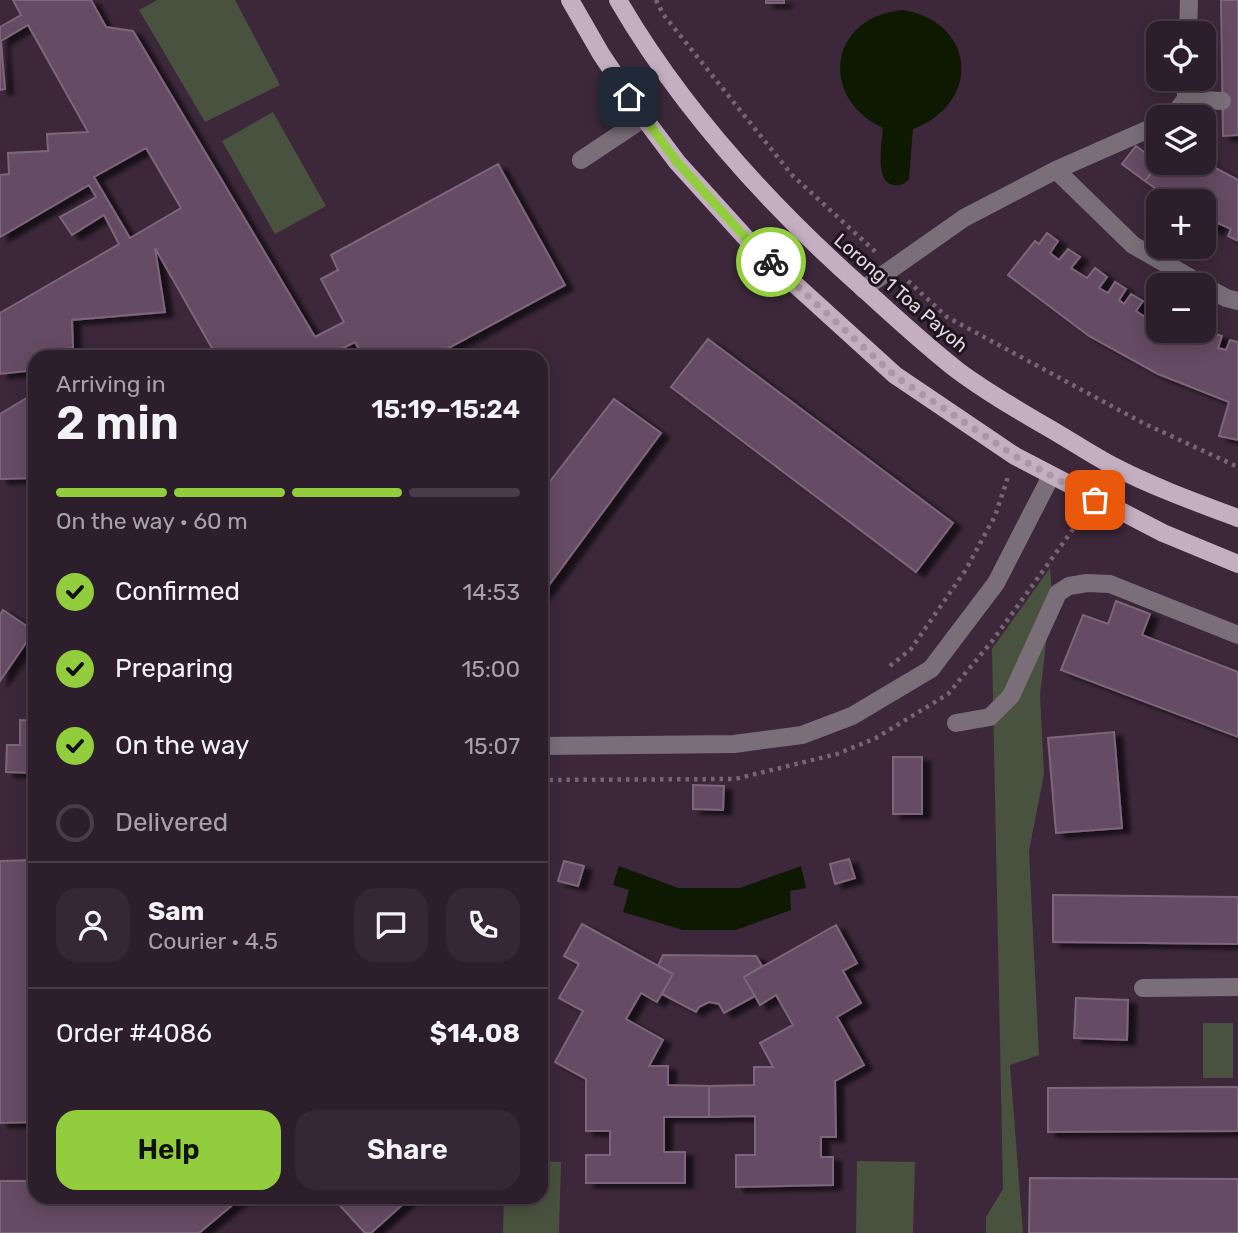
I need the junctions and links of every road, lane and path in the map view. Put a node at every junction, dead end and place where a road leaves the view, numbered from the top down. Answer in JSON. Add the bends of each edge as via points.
{"nodes":[{"id":1,"x":570,"y":0,"type":"edge"},
{"id":2,"x":618,"y":0,"type":"edge"},
{"id":3,"x":1189,"y":0,"type":"edge"},
{"id":4,"x":1188,"y":21,"type":"edge"},
{"id":5,"x":1186,"y":91,"type":"edge"},
{"id":6,"x":1186,"y":99,"type":"junction"},
{"id":7,"x":1222,"y":101,"type":"dead end"},
{"id":8,"x":1181,"y":105,"type":"edge"},
{"id":9,"x":643,"y":118,"type":"junction"},
{"id":10,"x":1146,"y":130,"type":"edge"},
{"id":11,"x":581,"y":160,"type":"dead end"},
{"id":12,"x":1056,"y":170,"type":"junction"},
{"id":13,"x":1181,"y":273,"type":"edge"},
{"id":14,"x":863,"y":289,"type":"junction"},
{"id":15,"x":1216,"y":293,"type":"edge"},
{"id":16,"x":1238,"y":301,"type":"edge"},
{"id":17,"x":1015,"y":456,"type":"junction"},
{"id":18,"x":1051,"y":476,"type":"junction"},
{"id":19,"x":1238,"y":517,"type":"edge"},
{"id":20,"x":1238,"y":564,"type":"edge"},
{"id":21,"x":1238,"y":635,"type":"edge"},
{"id":22,"x":890,"y":666,"type":"dead end"},
{"id":23,"x":956,"y":723,"type":"dead end"},
{"id":24,"x":548,"y":746,"type":"edge"},
{"id":25,"x":1238,"y":987,"type":"edge"},
{"id":26,"x":1143,"y":988,"type":"dead end"}],
"edges":[{"from":1,"to":9,"type":"main road"},
{"from":2,"to":14,"type":"main road","name":"Lorong 1 Toa Payoh","via":[[719,142],[772,203]]},
{"from":3,"to":4,"type":"street"},
{"from":5,"to":6,"type":"street"},
{"from":6,"to":7,"type":"street"},
{"from":6,"to":8,"type":"street"},
{"from":9,"to":11,"type":"street"},
{"from":9,"to":17,"type":"main road","via":[[754,247],[852,338],[895,376]]},
{"from":10,"to":12,"type":"street"},
{"from":12,"to":13,"type":"street","via":[[1133,245]]},
{"from":12,"to":14,"type":"street","via":[[964,218]]},
{"from":14,"to":19,"type":"main road","name":"Lorong 1 Toa Payoh","via":[[958,370],[1001,399],[1111,465]]},
{"from":15,"to":16,"type":"street"},
{"from":17,"to":18,"type":"main road"},
{"from":17,"to":22,"type":"path","via":[[995,516],[965,571],[911,649]]},
{"from":18,"to":20,"type":"main road","via":[[1163,533]]},
{"from":18,"to":24,"type":"street","via":[[996,583],[932,669],[852,716],[802,735],[734,744]]},
{"from":21,"to":23,"type":"street","via":[[1110,584],[1069,586],[1058,593],[1011,696],[990,717]]},
{"from":25,"to":26,"type":"street"}]}
